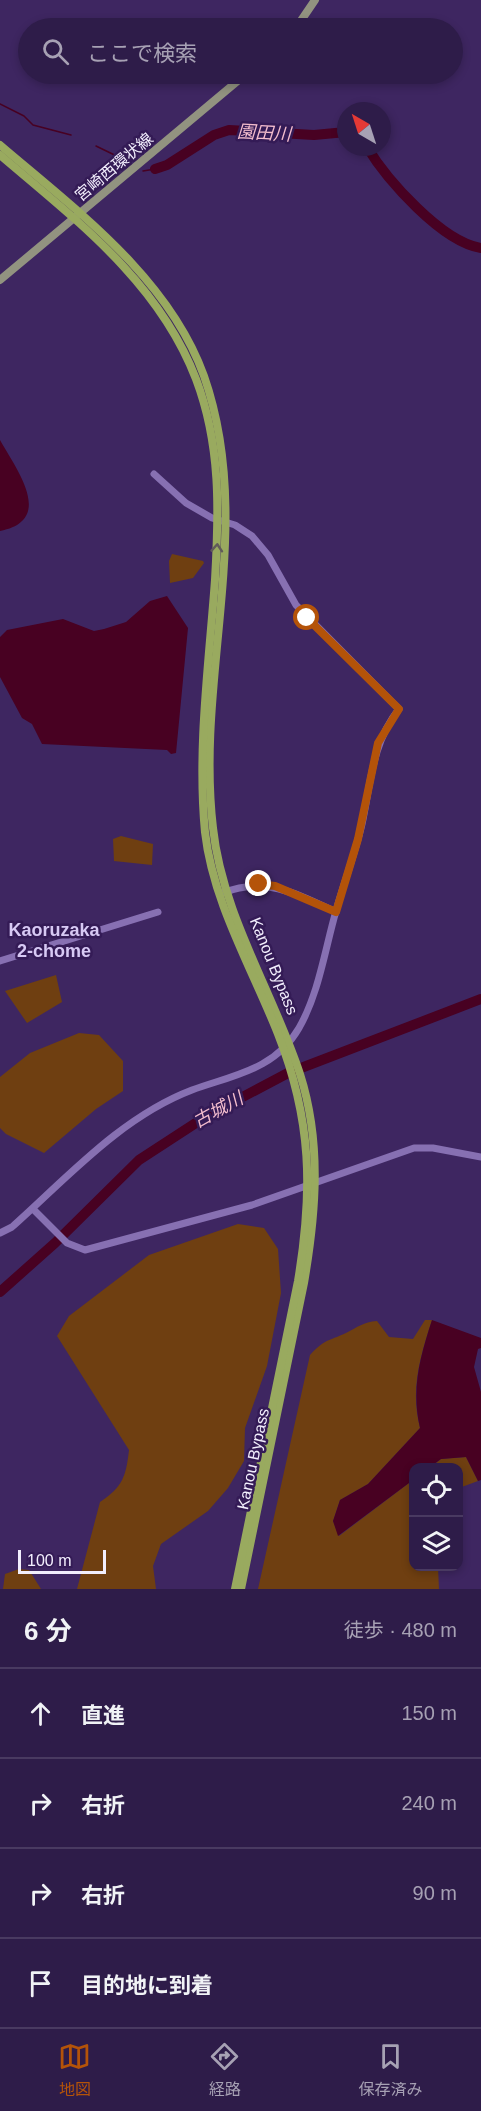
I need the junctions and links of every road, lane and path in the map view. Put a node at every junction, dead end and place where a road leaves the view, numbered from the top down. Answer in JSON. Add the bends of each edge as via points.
{"nodes":[{"id":1,"x":315,"y":0,"type":"edge"},
{"id":2,"x":303,"y":18,"type":"edge"},
{"id":3,"x":234,"y":84,"type":"edge"},
{"id":4,"x":0,"y":145,"type":"edge"},
{"id":5,"x":0,"y":155,"type":"edge"},
{"id":6,"x":77,"y":216,"type":"junction"},
{"id":7,"x":0,"y":280,"type":"edge"},
{"id":8,"x":154,"y":474,"type":"dead end"},
{"id":9,"x":223,"y":520,"type":"junction"},
{"id":10,"x":224,"y":892,"type":"junction"},
{"id":11,"x":158,"y":912,"type":"dead end"},
{"id":12,"x":336,"y":912,"type":"junction"},
{"id":13,"x":0,"y":961,"type":"edge"},
{"id":14,"x":481,"y":1157,"type":"edge"},
{"id":15,"x":312,"y":1194,"type":"junction"},
{"id":16,"x":33,"y":1209,"type":"junction"},
{"id":17,"x":0,"y":1233,"type":"edge"},
{"id":18,"x":235,"y":1589,"type":"edge"},
{"id":19,"x":242,"y":1589,"type":"edge"}],
"edges":[{"from":1,"to":2,"type":"main road"},
{"from":3,"to":6,"type":"main road","name":"宮崎西環状線"},
{"from":4,"to":6,"type":"highway"},
{"from":5,"to":6,"type":"highway"},
{"from":6,"to":7,"type":"main road","name":"宮崎西環状線"},
{"from":6,"to":9,"type":"highway","name":"Kanou Bypass","via":[[119,250],[152,285],[203,373],[219,425],[225,468]]},
{"from":8,"to":9,"type":"street","via":[[186,503]]},
{"from":9,"to":10,"type":"highway","name":"Kanou Bypass","via":[[203,761],[206,834]]},
{"from":9,"to":12,"type":"street","via":[[261,545],[296,605],[399,709],[378,743],[358,839]]},
{"from":10,"to":12,"type":"street","via":[[244,885],[275,886]]},
{"from":10,"to":15,"type":"highway","name":"Kanou Bypass","via":[[309,1107]]},
{"from":11,"to":13,"type":"street"},
{"from":12,"to":16,"type":"street","via":[[305,1016],[278,1054],[256,1070],[193,1090],[146,1113]]},
{"from":14,"to":16,"type":"street","via":[[414,1148],[298,1190],[85,1250],[67,1244]]},
{"from":15,"to":18,"type":"highway","name":"Kanou Bypass"},
{"from":15,"to":19,"type":"highway","name":"Kanou Bypass","via":[[304,1283]]},
{"from":16,"to":17,"type":"street"}]}
